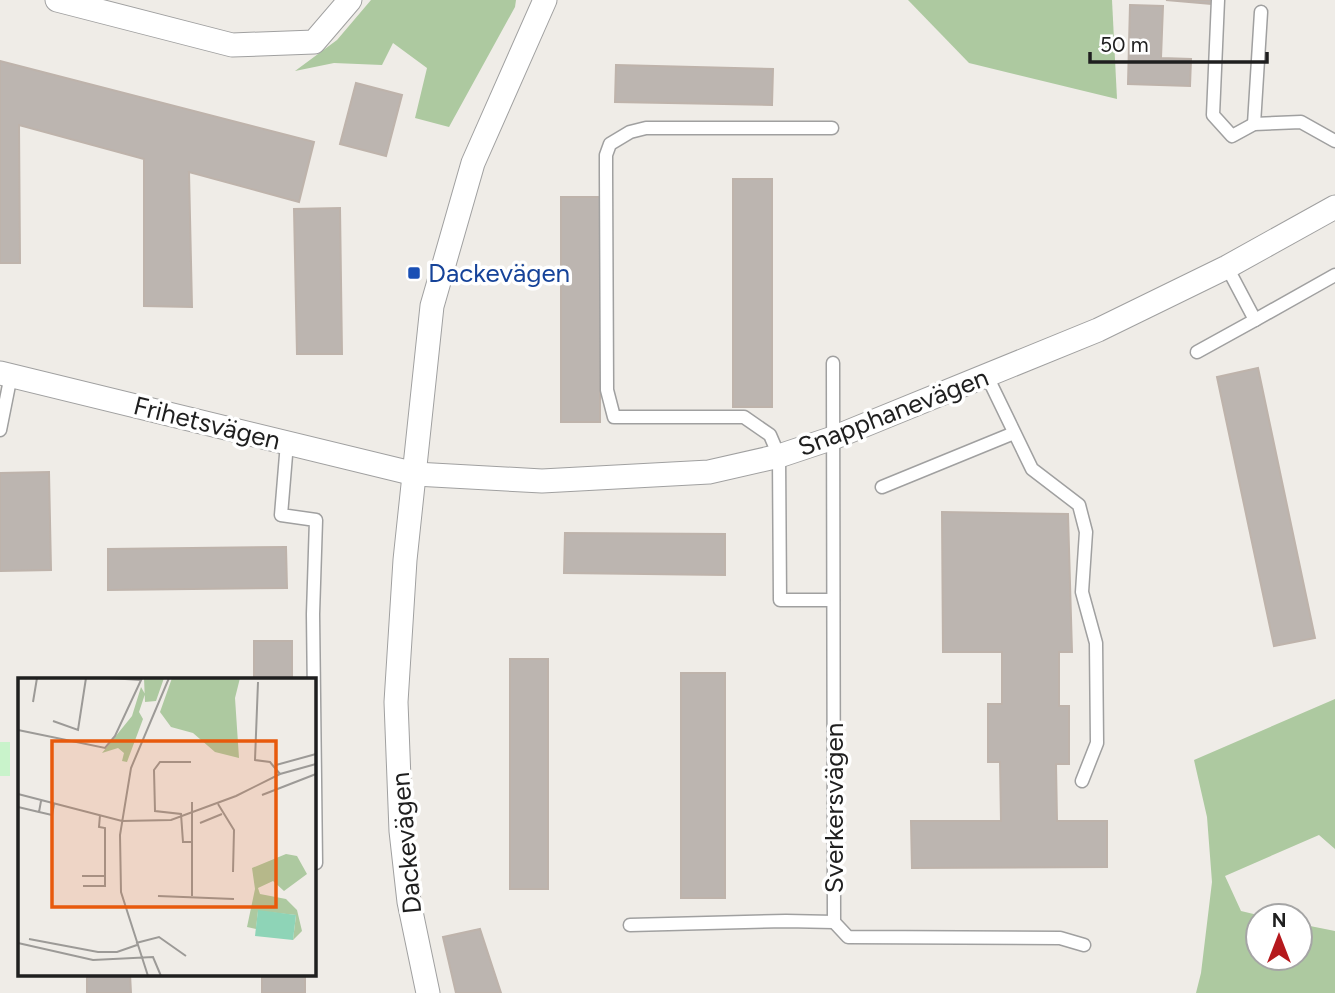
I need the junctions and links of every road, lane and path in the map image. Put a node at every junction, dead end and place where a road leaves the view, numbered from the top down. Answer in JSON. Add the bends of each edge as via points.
{"nodes":[{"id":1,"x":57,"y":0,"type":"edge"},
{"id":2,"x":350,"y":0,"type":"edge"},
{"id":3,"x":545,"y":0,"type":"edge"},
{"id":4,"x":1219,"y":0,"type":"edge"},
{"id":5,"x":1261,"y":12,"type":"dead end"},
{"id":6,"x":1254,"y":124,"type":"junction"},
{"id":7,"x":832,"y":128,"type":"dead end"},
{"id":8,"x":1335,"y":141,"type":"edge"},
{"id":9,"x":1335,"y":207,"type":"edge"},
{"id":10,"x":1227,"y":267,"type":"junction"},
{"id":11,"x":1335,"y":275,"type":"edge"},
{"id":12,"x":1255,"y":320,"type":"junction"},
{"id":13,"x":1197,"y":352,"type":"dead end"},
{"id":14,"x":833,"y":363,"type":"dead end"},
{"id":15,"x":6,"y":374,"type":"edge"},
{"id":16,"x":987,"y":376,"type":"junction"},
{"id":17,"x":0,"y":430,"type":"edge"},
{"id":18,"x":1014,"y":433,"type":"junction"},
{"id":19,"x":833,"y":438,"type":"junction"},
{"id":20,"x":287,"y":443,"type":"junction"},
{"id":21,"x":779,"y":456,"type":"junction"},
{"id":22,"x":415,"y":474,"type":"junction"},
{"id":23,"x":882,"y":487,"type":"dead end"},
{"id":24,"x":833,"y":600,"type":"junction"},
{"id":25,"x":313,"y":678,"type":"edge"},
{"id":26,"x":1082,"y":781,"type":"dead end"},
{"id":27,"x":315,"y":833,"type":"edge"},
{"id":28,"x":315,"y":863,"type":"edge"},
{"id":29,"x":834,"y":922,"type":"junction"},
{"id":30,"x":630,"y":925,"type":"dead end"},
{"id":31,"x":1084,"y":945,"type":"dead end"},
{"id":32,"x":428,"y":993,"type":"edge"}],
"edges":[{"from":1,"to":2,"type":"street","via":[[232,45],[314,41]]},
{"from":3,"to":22,"type":"street","name":"Dackevägen","via":[[472,163],[432,306]]},
{"from":4,"to":6,"type":"lane","via":[[1213,115],[1233,136]]},
{"from":5,"to":6,"type":"lane"},
{"from":6,"to":8,"type":"lane","via":[[1301,122]]},
{"from":7,"to":21,"type":"lane","via":[[646,128],[610,144],[606,155],[607,390],[614,417],[744,417],[771,435]]},
{"from":9,"to":10,"type":"street","name":"Snapphanevägen"},
{"from":10,"to":12,"type":"lane"},
{"from":10,"to":16,"type":"street","name":"Snapphanevägen","via":[[1098,330]]},
{"from":11,"to":12,"type":"lane"},
{"from":12,"to":13,"type":"lane"},
{"from":14,"to":19,"type":"lane","name":"Sverkersvägen"},
{"from":15,"to":17,"type":"lane"},
{"from":15,"to":20,"type":"street","name":"Frihetsvägen"},
{"from":16,"to":18,"type":"lane"},
{"from":16,"to":19,"type":"street","name":"Snapphanevägen"},
{"from":18,"to":23,"type":"lane"},
{"from":18,"to":26,"type":"lane","via":[[1031,470],[1079,505],[1086,531],[1082,592],[1096,643],[1097,743]]},
{"from":19,"to":21,"type":"street","name":"Snapphanevägen"},
{"from":19,"to":24,"type":"lane","name":"Sverkersvägen"},
{"from":20,"to":22,"type":"street","name":"Frihetsvägen"},
{"from":20,"to":25,"type":"lane","via":[[281,515],[316,520]]},
{"from":21,"to":22,"type":"street","name":"Snapphanevägen","via":[[709,472],[555,481]]},
{"from":21,"to":24,"type":"lane","via":[[780,600]]},
{"from":22,"to":32,"type":"street","name":"Dackevägen","via":[[396,702],[401,831],[409,902]]},
{"from":24,"to":29,"type":"lane","name":"Sverkersvägen"},
{"from":27,"to":28,"type":"lane"},
{"from":29,"to":30,"type":"lane"},
{"from":29,"to":31,"type":"lane","name":"Sverkersvägen","via":[[848,937],[1059,938]]}]}
